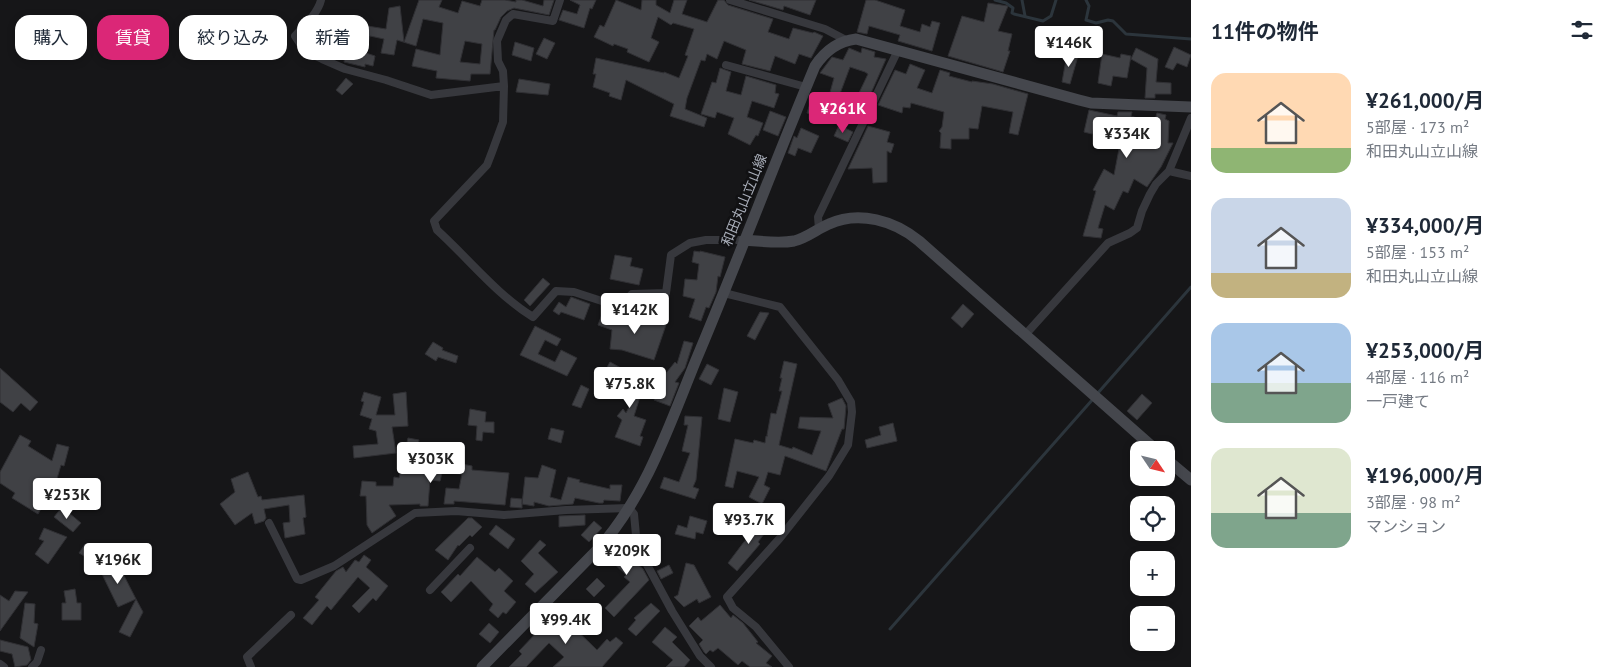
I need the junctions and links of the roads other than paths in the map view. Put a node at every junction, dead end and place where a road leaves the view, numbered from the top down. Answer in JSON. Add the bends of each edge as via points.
{"nodes":[{"id":1,"x":321,"y":0,"type":"edge"},
{"id":2,"x":560,"y":0,"type":"edge"},
{"id":3,"x":730,"y":0,"type":"edge"},
{"id":4,"x":846,"y":40,"type":"junction"},
{"id":5,"x":898,"y":50,"type":"junction"},
{"id":6,"x":726,"y":65,"type":"dead end"},
{"id":7,"x":504,"y":86,"type":"junction"},
{"id":8,"x":806,"y":87,"type":"junction"},
{"id":9,"x":1191,"y":107,"type":"edge"},
{"id":10,"x":1191,"y":118,"type":"edge"},
{"id":11,"x":1169,"y":172,"type":"junction"},
{"id":12,"x":1191,"y":176,"type":"edge"},
{"id":13,"x":819,"y":229,"type":"junction"},
{"id":14,"x":744,"y":240,"type":"junction"},
{"id":15,"x":724,"y":293,"type":"junction"},
{"id":16,"x":1025,"y":335,"type":"junction"},
{"id":17,"x":1146,"y":441,"type":"edge"},
{"id":18,"x":1175,"y":467,"type":"edge"},
{"id":19,"x":1191,"y":480,"type":"edge"},
{"id":20,"x":629,"y":508,"type":"junction"},
{"id":21,"x":269,"y":523,"type":"dead end"},
{"id":22,"x":470,"y":548,"type":"dead end"},
{"id":23,"x":430,"y":590,"type":"dead end"},
{"id":24,"x":291,"y":615,"type":"dead end"},
{"id":25,"x":41,"y":650,"type":"dead end"},
{"id":26,"x":0,"y":664,"type":"edge"},
{"id":27,"x":4,"y":667,"type":"edge"},
{"id":28,"x":32,"y":667,"type":"edge"},
{"id":29,"x":251,"y":667,"type":"edge"},
{"id":30,"x":482,"y":667,"type":"edge"},
{"id":31,"x":711,"y":667,"type":"edge"},
{"id":32,"x":789,"y":667,"type":"edge"}],
"edges":[{"from":1,"to":7,"type":"street","via":[[294,36],[305,51],[322,59],[431,95]]},
{"from":2,"to":7,"type":"street","via":[[552,21],[513,14],[506,20],[498,41],[498,61],[503,71]]},
{"from":3,"to":4,"type":"street","via":[[825,29]]},
{"from":4,"to":5,"type":"main road","via":[[865,41]]},
{"from":4,"to":8,"type":"main road","name":"和田丸山立山線","via":[[821,57]]},
{"from":5,"to":9,"type":"main road","via":[[1085,102]]},
{"from":5,"to":13,"type":"street","via":[[818,217]]},
{"from":6,"to":8,"type":"street"},
{"from":7,"to":14,"type":"street","via":[[503,122],[487,165],[434,221],[437,230],[513,304],[533,317],[556,291],[574,292],[611,304],[624,302],[632,294],[666,293],[671,255],[690,243]]},
{"from":8,"to":14,"type":"main road","name":"和田丸山立山線"},
{"from":10,"to":11,"type":"street"},
{"from":11,"to":12,"type":"street"},
{"from":11,"to":16,"type":"street","via":[[1150,194],[1137,228],[1108,243]]},
{"from":13,"to":14,"type":"main road","via":[[794,241]]},
{"from":13,"to":16,"type":"main road","via":[[832,222],[853,218],[891,223],[919,241]]},
{"from":14,"to":15,"type":"main road","name":"和田丸山立山線"},
{"from":15,"to":20,"type":"main road","name":"和田丸山立山線","via":[[659,453]]},
{"from":15,"to":32,"type":"street","via":[[780,307],[838,380],[851,402],[848,445],[829,476],[727,597],[733,608],[756,627]]},
{"from":16,"to":17,"type":"main road"},
{"from":18,"to":19,"type":"main road"},
{"from":20,"to":21,"type":"street","via":[[504,515],[456,511],[415,513],[334,566],[301,580],[297,579]]},
{"from":20,"to":30,"type":"main road","name":"和田丸山立山線","via":[[600,547]]},
{"from":20,"to":31,"type":"street","via":[[634,514],[637,546],[672,611],[700,656]]},
{"from":22,"to":23,"type":"street"},
{"from":24,"to":29,"type":"street","via":[[246,658]]},
{"from":25,"to":28,"type":"street"},
{"from":26,"to":27,"type":"street"}]}
